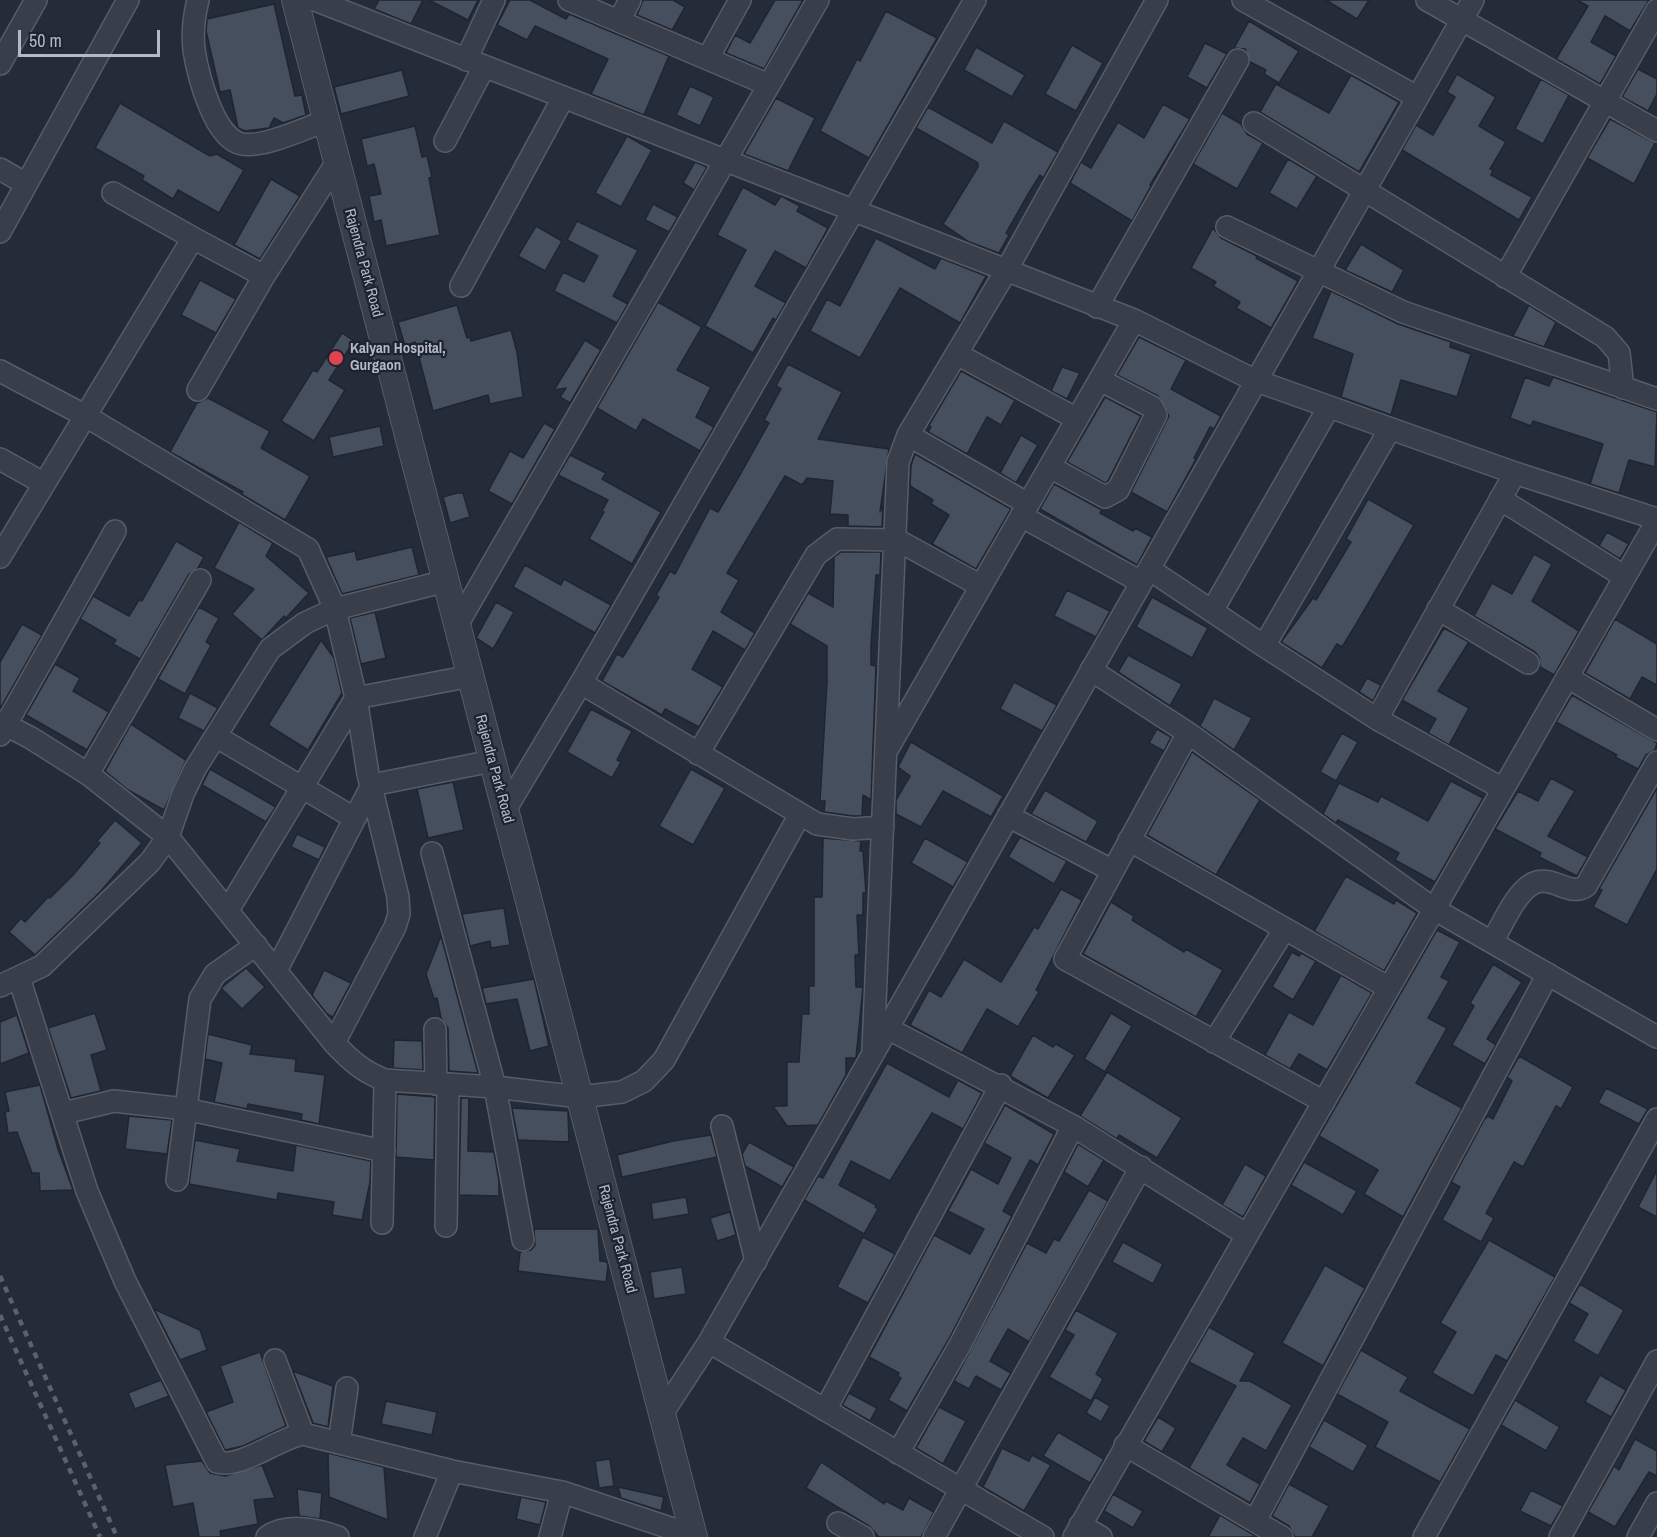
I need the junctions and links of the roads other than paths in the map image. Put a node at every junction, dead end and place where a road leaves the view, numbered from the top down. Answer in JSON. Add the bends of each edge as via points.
{"nodes":[{"id":1,"x":36,"y":0,"type":"edge"},
{"id":2,"x":128,"y":0,"type":"edge"},
{"id":3,"x":198,"y":0,"type":"edge"},
{"id":4,"x":295,"y":0,"type":"edge"},
{"id":5,"x":315,"y":0,"type":"edge"},
{"id":6,"x":494,"y":0,"type":"edge"},
{"id":7,"x":569,"y":0,"type":"edge"},
{"id":8,"x":630,"y":0,"type":"edge"},
{"id":9,"x":740,"y":0,"type":"edge"},
{"id":10,"x":818,"y":0,"type":"edge"},
{"id":11,"x":975,"y":0,"type":"edge"},
{"id":12,"x":1157,"y":0,"type":"edge"},
{"id":13,"x":1243,"y":0,"type":"edge"},
{"id":14,"x":1427,"y":0,"type":"edge"},
{"id":15,"x":1473,"y":0,"type":"edge"},
{"id":16,"x":1657,"y":10,"type":"edge"},
{"id":17,"x":1461,"y":20,"type":"junction"},
{"id":18,"x":619,"y":21,"type":"junction"},
{"id":19,"x":708,"y":57,"type":"junction"},
{"id":20,"x":1238,"y":60,"type":"dead end"},
{"id":21,"x":475,"y":63,"type":"junction"},
{"id":22,"x":0,"y":64,"type":"edge"},
{"id":23,"x":769,"y":85,"type":"junction"},
{"id":24,"x":1417,"y":97,"type":"junction"},
{"id":25,"x":563,"y":98,"type":"junction"},
{"id":26,"x":1605,"y":102,"type":"junction"},
{"id":27,"x":326,"y":121,"type":"junction"},
{"id":28,"x":1254,"y":123,"type":"dead end"},
{"id":29,"x":1657,"y":131,"type":"edge"},
{"id":30,"x":445,"y":141,"type":"dead end"},
{"id":31,"x":725,"y":161,"type":"junction"},
{"id":32,"x":337,"y":162,"type":"junction"},
{"id":33,"x":0,"y":169,"type":"edge"},
{"id":34,"x":26,"y":184,"type":"junction"},
{"id":35,"x":1365,"y":190,"type":"junction"},
{"id":36,"x":112,"y":193,"type":"dead end"},
{"id":37,"x":854,"y":212,"type":"junction"},
{"id":38,"x":1227,"y":227,"type":"dead end"},
{"id":39,"x":0,"y":232,"type":"edge"},
{"id":40,"x":193,"y":238,"type":"junction"},
{"id":41,"x":1006,"y":271,"type":"junction"},
{"id":42,"x":1317,"y":273,"type":"junction"},
{"id":43,"x":264,"y":276,"type":"junction"},
{"id":44,"x":1505,"y":277,"type":"junction"},
{"id":45,"x":461,"y":286,"type":"dead end"},
{"id":46,"x":1097,"y":307,"type":"junction"},
{"id":47,"x":1134,"y":320,"type":"junction"},
{"id":48,"x":957,"y":354,"type":"junction"},
{"id":49,"x":0,"y":370,"type":"edge"},
{"id":50,"x":1100,"y":380,"type":"junction"},
{"id":51,"x":1254,"y":380,"type":"junction"},
{"id":52,"x":1623,"y":388,"type":"junction"},
{"id":53,"x":198,"y":390,"type":"dead end"},
{"id":54,"x":1657,"y":399,"type":"edge"},
{"id":55,"x":1329,"y":407,"type":"junction"},
{"id":56,"x":84,"y":415,"type":"junction"},
{"id":57,"x":1077,"y":419,"type":"junction"},
{"id":58,"x":1390,"y":429,"type":"junction"},
{"id":59,"x":908,"y":435,"type":"junction"},
{"id":60,"x":0,"y":459,"type":"edge"},
{"id":61,"x":1050,"y":467,"type":"junction"},
{"id":62,"x":1515,"y":473,"type":"junction"},
{"id":63,"x":43,"y":483,"type":"junction"},
{"id":64,"x":1500,"y":499,"type":"junction"},
{"id":65,"x":1025,"y":510,"type":"junction"},
{"id":66,"x":1657,"y":520,"type":"edge"},
{"id":67,"x":115,"y":531,"type":"dead end"},
{"id":68,"x":897,"y":540,"type":"junction"},
{"id":69,"x":0,"y":556,"type":"edge"},
{"id":70,"x":1145,"y":576,"type":"junction"},
{"id":71,"x":1625,"y":577,"type":"junction"},
{"id":72,"x":200,"y":580,"type":"dead end"},
{"id":73,"x":446,"y":580,"type":"junction"},
{"id":74,"x":981,"y":585,"type":"junction"},
{"id":75,"x":335,"y":609,"type":"junction"},
{"id":76,"x":1438,"y":609,"type":"junction"},
{"id":77,"x":1212,"y":611,"type":"junction"},
{"id":78,"x":457,"y":625,"type":"junction"},
{"id":79,"x":1264,"y":646,"type":"junction"},
{"id":80,"x":1528,"y":663,"type":"dead end"},
{"id":81,"x":1091,"y":670,"type":"junction"},
{"id":82,"x":471,"y":676,"type":"junction"},
{"id":83,"x":1567,"y":677,"type":"junction"},
{"id":84,"x":581,"y":683,"type":"junction"},
{"id":85,"x":356,"y":698,"type":"junction"},
{"id":86,"x":1377,"y":719,"type":"junction"},
{"id":87,"x":2,"y":727,"type":"edge"},
{"id":88,"x":1657,"y":730,"type":"edge"},
{"id":89,"x":1188,"y":733,"type":"junction"},
{"id":90,"x":218,"y":736,"type":"junction"},
{"id":91,"x":886,"y":751,"type":"junction"},
{"id":92,"x":698,"y":754,"type":"junction"},
{"id":93,"x":492,"y":761,"type":"junction"},
{"id":94,"x":1657,"y":762,"type":"edge"},
{"id":95,"x":88,"y":774,"type":"junction"},
{"id":96,"x":372,"y":785,"type":"junction"},
{"id":97,"x":303,"y":787,"type":"junction"},
{"id":98,"x":1503,"y":789,"type":"junction"},
{"id":99,"x":505,"y":810,"type":"junction"},
{"id":100,"x":799,"y":816,"type":"junction"},
{"id":101,"x":1008,"y":816,"type":"junction"},
{"id":102,"x":354,"y":818,"type":"junction"},
{"id":103,"x":883,"y":827,"type":"junction"},
{"id":104,"x":168,"y":837,"type":"junction"},
{"id":105,"x":1130,"y":840,"type":"junction"},
{"id":106,"x":432,"y":853,"type":"dead end"},
{"id":107,"x":1113,"y":871,"type":"junction"},
{"id":108,"x":1434,"y":909,"type":"junction"},
{"id":109,"x":228,"y":910,"type":"junction"},
{"id":110,"x":1284,"y":930,"type":"junction"},
{"id":111,"x":1492,"y":942,"type":"junction"},
{"id":112,"x":256,"y":945,"type":"junction"},
{"id":113,"x":276,"y":971,"type":"junction"},
{"id":114,"x":1548,"y":974,"type":"junction"},
{"id":115,"x":10,"y":982,"type":"edge"},
{"id":116,"x":1389,"y":988,"type":"junction"},
{"id":117,"x":887,"y":1028,"type":"junction"},
{"id":118,"x":435,"y":1029,"type":"dead end"},
{"id":119,"x":1657,"y":1036,"type":"edge"},
{"id":120,"x":1214,"y":1042,"type":"junction"},
{"id":121,"x":334,"y":1043,"type":"junction"},
{"id":122,"x":873,"y":1056,"type":"junction"},
{"id":123,"x":385,"y":1080,"type":"junction"},
{"id":124,"x":442,"y":1085,"type":"junction"},
{"id":125,"x":1001,"y":1085,"type":"junction"},
{"id":126,"x":495,"y":1087,"type":"junction"},
{"id":127,"x":580,"y":1097,"type":"junction"},
{"id":128,"x":1324,"y":1102,"type":"junction"},
{"id":129,"x":185,"y":1109,"type":"junction"},
{"id":130,"x":64,"y":1113,"type":"junction"},
{"id":131,"x":1657,"y":1119,"type":"edge"},
{"id":132,"x":722,"y":1126,"type":"dead end"},
{"id":133,"x":1073,"y":1126,"type":"junction"},
{"id":134,"x":384,"y":1151,"type":"junction"},
{"id":135,"x":1141,"y":1167,"type":"junction"},
{"id":136,"x":177,"y":1180,"type":"dead end"},
{"id":137,"x":382,"y":1223,"type":"dead end"},
{"id":138,"x":446,"y":1226,"type":"dead end"},
{"id":139,"x":1247,"y":1235,"type":"junction"},
{"id":140,"x":523,"y":1240,"type":"dead end"},
{"id":141,"x":756,"y":1261,"type":"junction"},
{"id":142,"x":709,"y":1342,"type":"junction"},
{"id":143,"x":275,"y":1360,"type":"dead end"},
{"id":144,"x":1657,"y":1361,"type":"edge"},
{"id":145,"x":347,"y":1388,"type":"dead end"},
{"id":146,"x":825,"y":1410,"type":"junction"},
{"id":147,"x":662,"y":1413,"type":"junction"},
{"id":148,"x":303,"y":1434,"type":"junction"},
{"id":149,"x":339,"y":1443,"type":"junction"},
{"id":150,"x":1125,"y":1445,"type":"junction"},
{"id":151,"x":898,"y":1453,"type":"junction"},
{"id":152,"x":452,"y":1471,"type":"junction"},
{"id":153,"x":960,"y":1489,"type":"junction"},
{"id":154,"x":562,"y":1492,"type":"junction"},
{"id":155,"x":1657,"y":1503,"type":"edge"},
{"id":156,"x":1255,"y":1521,"type":"junction"},
{"id":157,"x":838,"y":1523,"type":"dead end"},
{"id":158,"x":1077,"y":1531,"type":"edge"},
{"id":159,"x":694,"y":1536,"type":"edge"},
{"id":160,"x":267,"y":1537,"type":"edge"},
{"id":161,"x":338,"y":1537,"type":"edge"},
{"id":162,"x":425,"y":1537,"type":"edge"},
{"id":163,"x":550,"y":1537,"type":"edge"},
{"id":164,"x":863,"y":1537,"type":"edge"},
{"id":165,"x":934,"y":1537,"type":"edge"},
{"id":166,"x":1042,"y":1537,"type":"edge"},
{"id":167,"x":1101,"y":1537,"type":"edge"},
{"id":168,"x":1282,"y":1537,"type":"edge"},
{"id":169,"x":1424,"y":1537,"type":"edge"},
{"id":170,"x":1560,"y":1537,"type":"edge"},
{"id":171,"x":1638,"y":1537,"type":"edge"}],
"edges":[{"from":1,"to":22,"type":"street"},
{"from":2,"to":34,"type":"street"},
{"from":3,"to":27,"type":"street","via":[[194,50],[214,118],[225,135],[242,144],[265,141]]},
{"from":4,"to":27,"type":"street","name":"Rajendra Park Road"},
{"from":5,"to":21,"type":"street"},
{"from":6,"to":21,"type":"street"},
{"from":7,"to":18,"type":"street"},
{"from":8,"to":18,"type":"street"},
{"from":9,"to":19,"type":"street"},
{"from":10,"to":23,"type":"street"},
{"from":11,"to":37,"type":"street"},
{"from":12,"to":41,"type":"street"},
{"from":13,"to":24,"type":"street"},
{"from":14,"to":17,"type":"street"},
{"from":15,"to":17,"type":"street"},
{"from":16,"to":26,"type":"street"},
{"from":17,"to":24,"type":"street"},
{"from":17,"to":26,"type":"street"},
{"from":18,"to":19,"type":"street"},
{"from":19,"to":23,"type":"street"},
{"from":20,"to":46,"type":"street"},
{"from":21,"to":25,"type":"street"},
{"from":21,"to":30,"type":"street"},
{"from":23,"to":31,"type":"street"},
{"from":24,"to":35,"type":"street"},
{"from":25,"to":31,"type":"street"},
{"from":25,"to":45,"type":"street"},
{"from":26,"to":29,"type":"street"},
{"from":26,"to":44,"type":"street"},
{"from":27,"to":32,"type":"street","name":"Rajendra Park Road"},
{"from":28,"to":35,"type":"street"},
{"from":31,"to":37,"type":"street"},
{"from":31,"to":78,"type":"street"},
{"from":32,"to":43,"type":"street"},
{"from":32,"to":73,"type":"street","name":"Rajendra Park Road"},
{"from":33,"to":34,"type":"street"},
{"from":34,"to":39,"type":"street"},
{"from":35,"to":42,"type":"street"},
{"from":35,"to":44,"type":"street"},
{"from":36,"to":40,"type":"street"},
{"from":37,"to":41,"type":"street"},
{"from":37,"to":84,"type":"street"},
{"from":38,"to":42,"type":"street"},
{"from":40,"to":43,"type":"street"},
{"from":40,"to":56,"type":"street"},
{"from":41,"to":46,"type":"street"},
{"from":41,"to":48,"type":"street"},
{"from":42,"to":51,"type":"street"},
{"from":42,"to":52,"type":"street","via":[[1403,312]]},
{"from":43,"to":53,"type":"street"},
{"from":44,"to":52,"type":"street","via":[[1605,337],[1619,353]]},
{"from":46,"to":47,"type":"street"},
{"from":47,"to":50,"type":"street"},
{"from":47,"to":51,"type":"street"},
{"from":48,"to":57,"type":"street"},
{"from":48,"to":59,"type":"street"},
{"from":49,"to":56,"type":"street"},
{"from":50,"to":57,"type":"street"},
{"from":50,"to":61,"type":"street","via":[[1152,407],[1156,415],[1118,490],[1105,497]]},
{"from":51,"to":55,"type":"street"},
{"from":51,"to":70,"type":"street"},
{"from":52,"to":54,"type":"street"},
{"from":55,"to":58,"type":"street"},
{"from":55,"to":77,"type":"street"},
{"from":56,"to":63,"type":"street"},
{"from":56,"to":75,"type":"street","via":[[308,549]]},
{"from":57,"to":61,"type":"street"},
{"from":58,"to":62,"type":"street"},
{"from":58,"to":79,"type":"street"},
{"from":59,"to":65,"type":"street"},
{"from":59,"to":68,"type":"street","via":[[896,473]]},
{"from":60,"to":63,"type":"street"},
{"from":61,"to":65,"type":"street"},
{"from":62,"to":64,"type":"street"},
{"from":62,"to":66,"type":"street"},
{"from":63,"to":69,"type":"street"},
{"from":64,"to":71,"type":"street"},
{"from":64,"to":76,"type":"street"},
{"from":65,"to":70,"type":"street"},
{"from":65,"to":74,"type":"street"},
{"from":66,"to":71,"type":"street"},
{"from":67,"to":87,"type":"street"},
{"from":68,"to":74,"type":"street"},
{"from":68,"to":91,"type":"street"},
{"from":68,"to":92,"type":"street","via":[[837,539],[816,555]]},
{"from":70,"to":77,"type":"street"},
{"from":70,"to":81,"type":"street"},
{"from":71,"to":83,"type":"street"},
{"from":72,"to":95,"type":"street"},
{"from":73,"to":75,"type":"street"},
{"from":73,"to":78,"type":"street","name":"Rajendra Park Road"},
{"from":74,"to":91,"type":"street"},
{"from":75,"to":85,"type":"street"},
{"from":75,"to":90,"type":"street","via":[[305,623],[270,649]]},
{"from":76,"to":80,"type":"street"},
{"from":76,"to":86,"type":"street"},
{"from":77,"to":79,"type":"street"},
{"from":78,"to":82,"type":"street","name":"Rajendra Park Road"},
{"from":79,"to":86,"type":"street"},
{"from":81,"to":89,"type":"street"},
{"from":81,"to":101,"type":"street"},
{"from":82,"to":85,"type":"street"},
{"from":82,"to":93,"type":"street","name":"Rajendra Park Road"},
{"from":83,"to":88,"type":"street"},
{"from":83,"to":98,"type":"street"},
{"from":84,"to":92,"type":"street"},
{"from":84,"to":99,"type":"street"},
{"from":85,"to":96,"type":"street"},
{"from":85,"to":97,"type":"street"},
{"from":86,"to":98,"type":"street"},
{"from":87,"to":95,"type":"street"},
{"from":89,"to":105,"type":"street"},
{"from":89,"to":108,"type":"street"},
{"from":90,"to":97,"type":"street"},
{"from":90,"to":104,"type":"street","via":[[187,786]]},
{"from":91,"to":103,"type":"street"},
{"from":92,"to":100,"type":"street"},
{"from":93,"to":96,"type":"street"},
{"from":93,"to":99,"type":"street","name":"Rajendra Park Road"},
{"from":94,"to":111,"type":"street","via":[[1586,886],[1575,890],[1543,880],[1535,882],[1517,900]]},
{"from":95,"to":104,"type":"street"},
{"from":96,"to":102,"type":"street"},
{"from":96,"to":121,"type":"street","via":[[399,914]]},
{"from":97,"to":102,"type":"street"},
{"from":97,"to":109,"type":"street"},
{"from":98,"to":108,"type":"street"},
{"from":99,"to":127,"type":"street","name":"Rajendra Park Road"},
{"from":100,"to":103,"type":"street","via":[[817,825]]},
{"from":100,"to":127,"type":"street","via":[[664,1060],[644,1081],[622,1092]]},
{"from":101,"to":107,"type":"street"},
{"from":101,"to":117,"type":"street"},
{"from":102,"to":113,"type":"street"},
{"from":103,"to":122,"type":"street"},
{"from":104,"to":109,"type":"street"},
{"from":104,"to":115,"type":"street","via":[[123,891],[42,966]]},
{"from":105,"to":107,"type":"street"},
{"from":105,"to":110,"type":"street"},
{"from":106,"to":126,"type":"street"},
{"from":107,"to":120,"type":"street","via":[[1065,959]]},
{"from":108,"to":111,"type":"street"},
{"from":108,"to":116,"type":"street"},
{"from":109,"to":112,"type":"street"},
{"from":110,"to":116,"type":"street"},
{"from":110,"to":120,"type":"street"},
{"from":111,"to":114,"type":"street"},
{"from":112,"to":113,"type":"street"},
{"from":112,"to":129,"type":"street","via":[[215,974],[200,999]]},
{"from":113,"to":121,"type":"street"},
{"from":114,"to":119,"type":"street"},
{"from":114,"to":156,"type":"street"},
{"from":115,"to":130,"type":"street"},
{"from":116,"to":128,"type":"street"},
{"from":117,"to":122,"type":"street"},
{"from":117,"to":125,"type":"street"},
{"from":118,"to":124,"type":"street"},
{"from":120,"to":128,"type":"street"},
{"from":121,"to":123,"type":"street","via":[[352,1062]]},
{"from":122,"to":141,"type":"street"},
{"from":123,"to":124,"type":"street"},
{"from":123,"to":134,"type":"street"},
{"from":124,"to":126,"type":"street"},
{"from":124,"to":138,"type":"street"},
{"from":125,"to":133,"type":"street"},
{"from":125,"to":146,"type":"street"},
{"from":126,"to":127,"type":"street"},
{"from":126,"to":140,"type":"street"},
{"from":127,"to":147,"type":"street","name":"Rajendra Park Road"},
{"from":128,"to":139,"type":"street"},
{"from":129,"to":130,"type":"street","via":[[114,1101]]},
{"from":129,"to":134,"type":"street"},
{"from":129,"to":136,"type":"street"},
{"from":130,"to":148,"type":"street","via":[[87,1191],[125,1281],[212,1456],[225,1465]]},
{"from":131,"to":169,"type":"street"},
{"from":132,"to":141,"type":"street"},
{"from":133,"to":135,"type":"street"},
{"from":133,"to":151,"type":"street","via":[[961,1342]]},
{"from":134,"to":137,"type":"street"},
{"from":135,"to":139,"type":"street"},
{"from":135,"to":153,"type":"street"},
{"from":139,"to":150,"type":"street"},
{"from":141,"to":142,"type":"street"},
{"from":142,"to":146,"type":"street"},
{"from":142,"to":147,"type":"street"},
{"from":143,"to":148,"type":"street"},
{"from":144,"to":170,"type":"street"},
{"from":145,"to":149,"type":"street"},
{"from":146,"to":151,"type":"street"},
{"from":147,"to":159,"type":"street","name":"Rajendra Park Road"},
{"from":148,"to":149,"type":"street"},
{"from":149,"to":152,"type":"street"},
{"from":150,"to":156,"type":"street"},
{"from":150,"to":158,"type":"street"},
{"from":151,"to":153,"type":"street"},
{"from":152,"to":154,"type":"street"},
{"from":152,"to":162,"type":"street"},
{"from":153,"to":165,"type":"street"},
{"from":153,"to":166,"type":"street"},
{"from":154,"to":159,"type":"street"},
{"from":154,"to":163,"type":"street"},
{"from":155,"to":171,"type":"street"},
{"from":156,"to":168,"type":"street"},
{"from":157,"to":164,"type":"street"},
{"from":158,"to":167,"type":"street"},
{"from":160,"to":161,"type":"street","via":[[275,1531],[307,1528]]}]}
